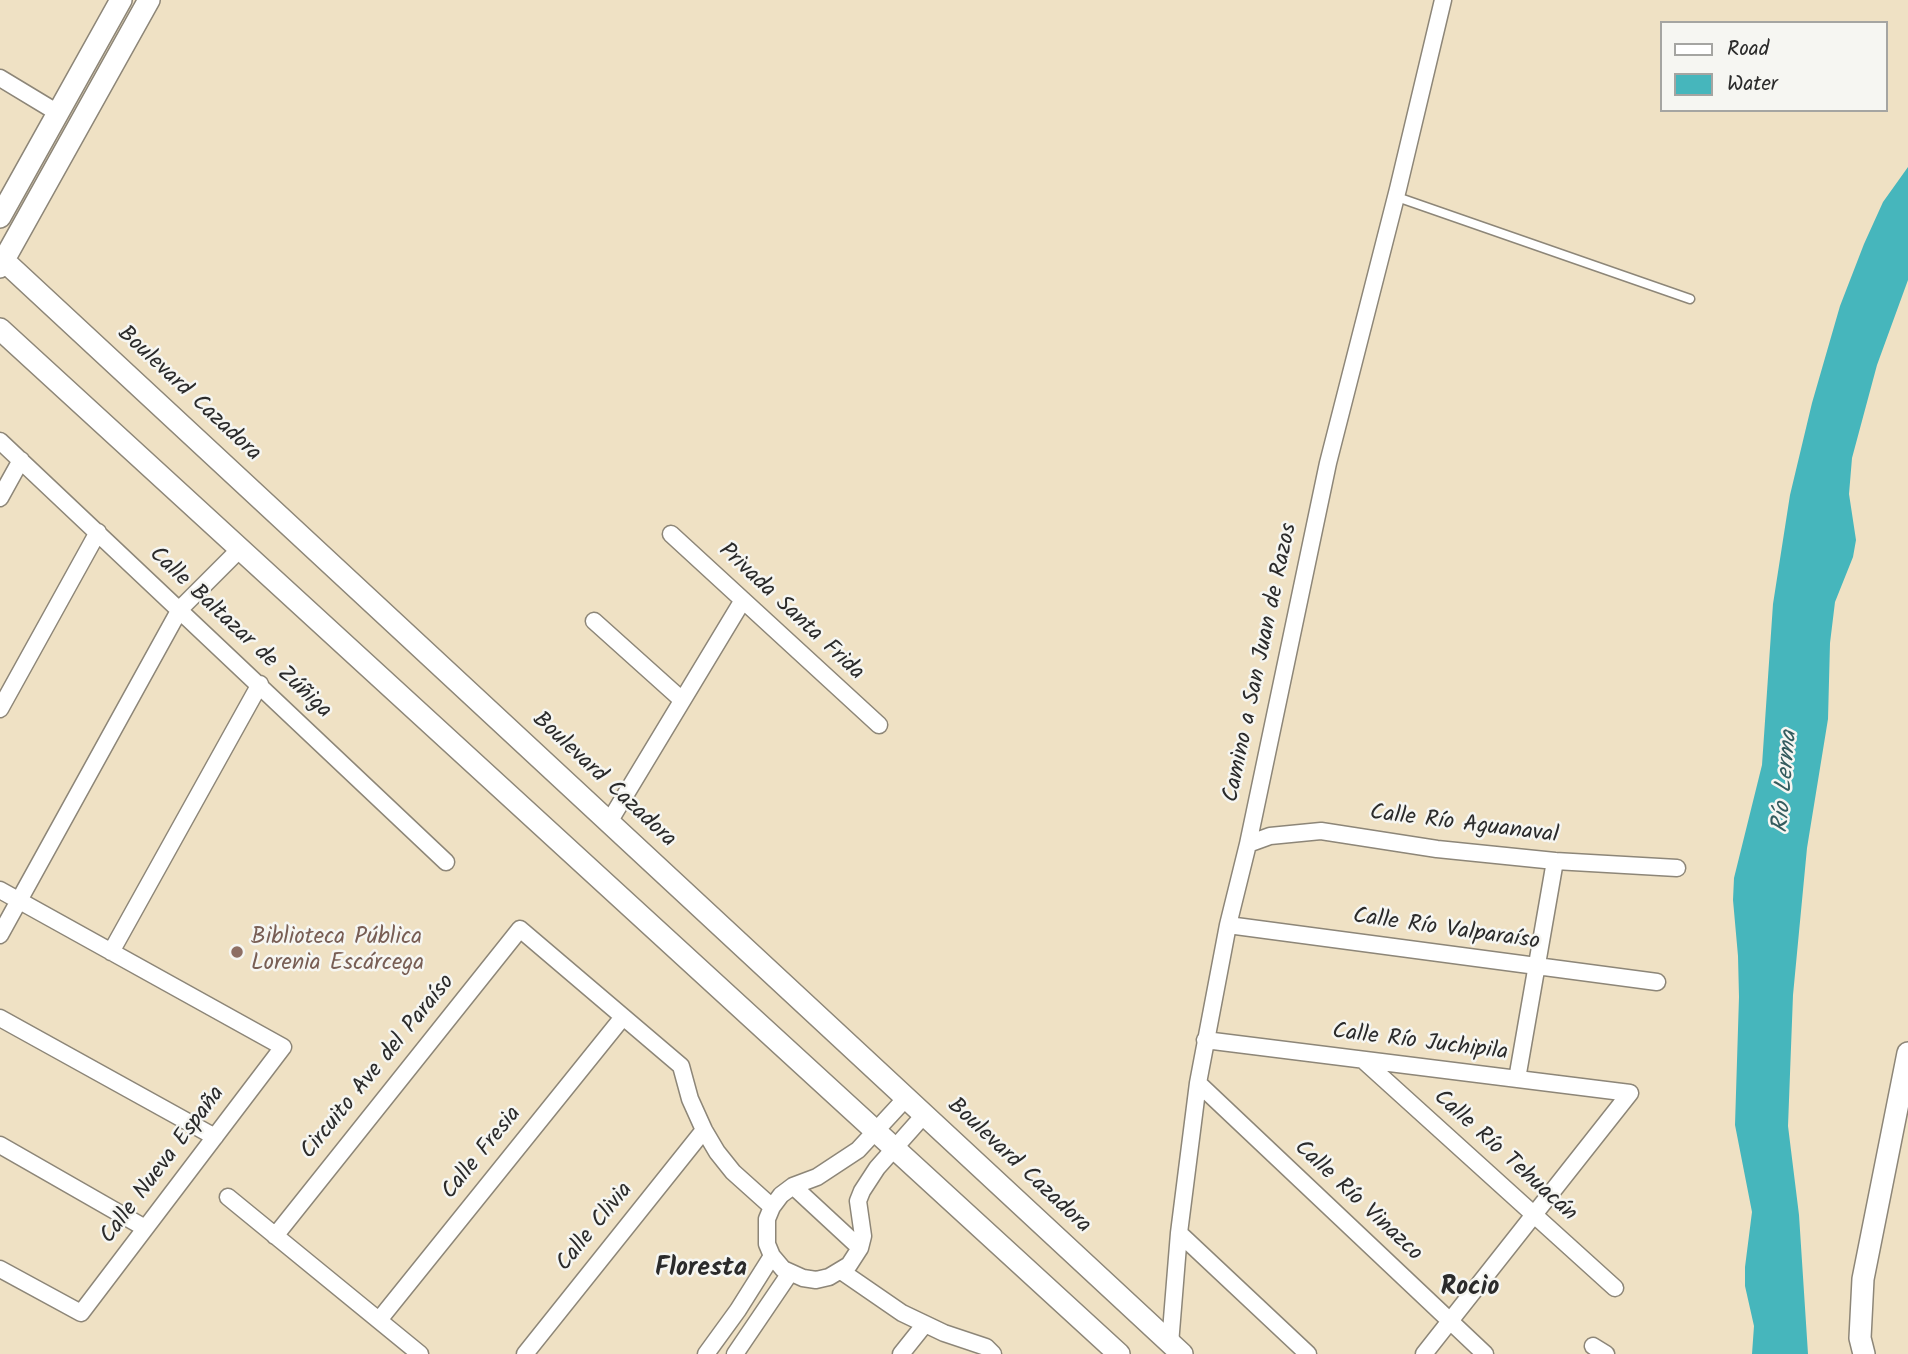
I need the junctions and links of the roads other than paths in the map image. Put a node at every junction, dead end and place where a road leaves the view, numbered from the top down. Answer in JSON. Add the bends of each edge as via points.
{"nodes":[{"id":1,"x":121,"y":0,"type":"edge"},
{"id":2,"x":149,"y":0,"type":"edge"},
{"id":3,"x":1443,"y":0,"type":"edge"},
{"id":4,"x":0,"y":78,"type":"edge"},
{"id":5,"x":58,"y":113,"type":"junction"},
{"id":6,"x":1396,"y":197,"type":"junction"},
{"id":7,"x":0,"y":217,"type":"edge"},
{"id":8,"x":1,"y":261,"type":"edge"},
{"id":9,"x":1690,"y":299,"type":"dead end"},
{"id":10,"x":0,"y":329,"type":"edge"},
{"id":11,"x":0,"y":441,"type":"edge"},
{"id":12,"x":21,"y":460,"type":"junction"},
{"id":13,"x":0,"y":498,"type":"edge"},
{"id":14,"x":98,"y":532,"type":"junction"},
{"id":15,"x":671,"y":534,"type":"dead end"},
{"id":16,"x":240,"y":549,"type":"junction"},
{"id":17,"x":743,"y":600,"type":"junction"},
{"id":18,"x":180,"y":609,"type":"junction"},
{"id":19,"x":594,"y":621,"type":"dead end"},
{"id":20,"x":260,"y":684,"type":"junction"},
{"id":21,"x":682,"y":700,"type":"junction"},
{"id":22,"x":0,"y":709,"type":"edge"},
{"id":23,"x":879,"y":725,"type":"dead end"},
{"id":24,"x":609,"y":822,"type":"junction"},
{"id":25,"x":1248,"y":844,"type":"junction"},
{"id":26,"x":1555,"y":861,"type":"junction"},
{"id":27,"x":446,"y":862,"type":"dead end"},
{"id":28,"x":1677,"y":867,"type":"dead end"},
{"id":29,"x":0,"y":890,"type":"edge"},
{"id":30,"x":19,"y":901,"type":"junction"},
{"id":31,"x":1228,"y":925,"type":"junction"},
{"id":32,"x":0,"y":935,"type":"edge"},
{"id":33,"x":111,"y":952,"type":"junction"},
{"id":34,"x":1536,"y":966,"type":"junction"},
{"id":35,"x":1657,"y":982,"type":"dead end"},
{"id":36,"x":623,"y":1017,"type":"junction"},
{"id":37,"x":0,"y":1018,"type":"edge"},
{"id":38,"x":1205,"y":1040,"type":"junction"},
{"id":39,"x":1908,"y":1053,"type":"edge"},
{"id":40,"x":1363,"y":1060,"type":"junction"},
{"id":41,"x":1517,"y":1079,"type":"junction"},
{"id":42,"x":1198,"y":1083,"type":"junction"},
{"id":43,"x":906,"y":1098,"type":"junction"},
{"id":44,"x":924,"y":1115,"type":"junction"},
{"id":45,"x":704,"y":1130,"type":"junction"},
{"id":46,"x":876,"y":1131,"type":"junction"},
{"id":47,"x":215,"y":1137,"type":"junction"},
{"id":48,"x":0,"y":1145,"type":"edge"},
{"id":49,"x":894,"y":1149,"type":"junction"},
{"id":50,"x":793,"y":1186,"type":"junction"},
{"id":51,"x":228,"y":1197,"type":"dead end"},
{"id":52,"x":772,"y":1207,"type":"junction"},
{"id":53,"x":1534,"y":1215,"type":"junction"},
{"id":54,"x":145,"y":1228,"type":"junction"},
{"id":55,"x":1179,"y":1233,"type":"junction"},
{"id":56,"x":275,"y":1236,"type":"junction"},
{"id":57,"x":860,"y":1248,"type":"junction"},
{"id":58,"x":772,"y":1256,"type":"junction"},
{"id":59,"x":0,"y":1269,"type":"edge"},
{"id":60,"x":841,"y":1271,"type":"junction"},
{"id":61,"x":790,"y":1273,"type":"junction"},
{"id":62,"x":1615,"y":1288,"type":"dead end"},
{"id":63,"x":379,"y":1320,"type":"junction"},
{"id":64,"x":1450,"y":1321,"type":"junction"},
{"id":65,"x":925,"y":1324,"type":"junction"},
{"id":66,"x":1176,"y":1349,"type":"edge"},
{"id":67,"x":420,"y":1354,"type":"edge"},
{"id":68,"x":525,"y":1354,"type":"edge"},
{"id":69,"x":706,"y":1354,"type":"edge"},
{"id":70,"x":735,"y":1354,"type":"edge"},
{"id":71,"x":901,"y":1354,"type":"edge"},
{"id":72,"x":993,"y":1354,"type":"edge"},
{"id":73,"x":1119,"y":1354,"type":"edge"},
{"id":74,"x":1308,"y":1354,"type":"edge"},
{"id":75,"x":1424,"y":1354,"type":"edge"},
{"id":76,"x":1485,"y":1354,"type":"edge"},
{"id":77,"x":1864,"y":1354,"type":"edge"}],
"edges":[{"from":1,"to":5,"type":"street"},
{"from":2,"to":8,"type":"street"},
{"from":3,"to":6,"type":"street","name":"Camino a San Juan de Razos"},
{"from":4,"to":5,"type":"street"},
{"from":5,"to":7,"type":"street"},
{"from":6,"to":9,"type":"lane"},
{"from":6,"to":25,"type":"street","name":"Camino a San Juan de Razos","via":[[1328,463]]},
{"from":8,"to":24,"type":"street","name":"Boulevard Cazadora"},
{"from":10,"to":16,"type":"street"},
{"from":11,"to":12,"type":"street","name":"Calle Baltazar de Zúñiga"},
{"from":12,"to":13,"type":"street"},
{"from":12,"to":14,"type":"street","name":"Calle Baltazar de Zúñiga"},
{"from":14,"to":18,"type":"street","name":"Calle Baltazar de Zúñiga"},
{"from":14,"to":22,"type":"street"},
{"from":15,"to":17,"type":"street","name":"Privada Santa Frida"},
{"from":16,"to":18,"type":"street"},
{"from":16,"to":46,"type":"street"},
{"from":17,"to":21,"type":"street"},
{"from":17,"to":23,"type":"street","name":"Privada Santa Frida"},
{"from":18,"to":20,"type":"street","name":"Calle Baltazar de Zúñiga"},
{"from":18,"to":30,"type":"street"},
{"from":19,"to":21,"type":"street"},
{"from":20,"to":27,"type":"street","name":"Calle Baltazar de Zúñiga"},
{"from":20,"to":33,"type":"street"},
{"from":21,"to":24,"type":"street"},
{"from":24,"to":43,"type":"street","name":"Boulevard Cazadora"},
{"from":25,"to":26,"type":"street","name":"Calle Río Aguanaval","via":[[1270,836],[1321,831]]},
{"from":25,"to":31,"type":"street","name":"Camino a San Juan de Razos"},
{"from":26,"to":28,"type":"street","name":"Calle Río Aguanaval"},
{"from":26,"to":34,"type":"street"},
{"from":29,"to":30,"type":"street"},
{"from":30,"to":32,"type":"street"},
{"from":30,"to":33,"type":"street"},
{"from":31,"to":34,"type":"street","name":"Calle Río Valparaíso"},
{"from":31,"to":38,"type":"street","name":"Camino a San Juan de Razos"},
{"from":33,"to":47,"type":"street","name":"Calle Nueva España","via":[[283,1047]]},
{"from":34,"to":35,"type":"street","name":"Calle Río Valparaíso"},
{"from":34,"to":41,"type":"street"},
{"from":36,"to":45,"type":"street","via":[[681,1066]]},
{"from":36,"to":56,"type":"street","name":"Circuito Ave del Paraíso","via":[[520,929]]},
{"from":36,"to":63,"type":"street","name":"Calle Fresia"},
{"from":37,"to":47,"type":"street"},
{"from":38,"to":40,"type":"street","name":"Calle Río Juchipila"},
{"from":38,"to":42,"type":"street","name":"Camino a San Juan de Razos"},
{"from":39,"to":77,"type":"street","via":[[1863,1279],[1860,1338]]},
{"from":40,"to":41,"type":"street","name":"Calle Río Juchipila"},
{"from":40,"to":53,"type":"street","name":"Calle Río Tehuacán"},
{"from":41,"to":53,"type":"street","name":"Calle Río Juchipila","via":[[1630,1093]]},
{"from":42,"to":55,"type":"street","name":"Camino a San Juan de Razos"},
{"from":42,"to":64,"type":"street","name":"Calle Río Vinazco"},
{"from":43,"to":44,"type":"street","name":"Boulevard Cazadora"},
{"from":43,"to":46,"type":"street"},
{"from":44,"to":49,"type":"street"},
{"from":44,"to":66,"type":"street","name":"Boulevard Cazadora"},
{"from":45,"to":52,"type":"street","via":[[733,1172]]},
{"from":45,"to":68,"type":"street","name":"Calle Clivia"},
{"from":46,"to":49,"type":"street"},
{"from":46,"to":50,"type":"street","via":[[838,1165]]},
{"from":47,"to":54,"type":"street","name":"Calle Nueva España"},
{"from":48,"to":54,"type":"street"},
{"from":49,"to":57,"type":"street","via":[[858,1201]]},
{"from":49,"to":73,"type":"street"},
{"from":50,"to":52,"type":"street"},
{"from":50,"to":57,"type":"street"},
{"from":51,"to":56,"type":"street"},
{"from":52,"to":58,"type":"street","via":[[765,1232]]},
{"from":53,"to":62,"type":"street","name":"Calle Río Tehuacán"},
{"from":53,"to":64,"type":"street"},
{"from":54,"to":59,"type":"street","name":"Calle Nueva España","via":[[81,1313]]},
{"from":55,"to":66,"type":"street","name":"Camino a San Juan de Razos"},
{"from":55,"to":74,"type":"street"},
{"from":56,"to":63,"type":"street"},
{"from":57,"to":60,"type":"street"},
{"from":58,"to":61,"type":"street"},
{"from":58,"to":69,"type":"street"},
{"from":60,"to":61,"type":"street","via":[[816,1280]]},
{"from":60,"to":65,"type":"street"},
{"from":61,"to":70,"type":"street"},
{"from":63,"to":67,"type":"street"},
{"from":64,"to":75,"type":"street"},
{"from":64,"to":76,"type":"street","name":"Calle Río Vinazco"},
{"from":65,"to":71,"type":"street"},
{"from":65,"to":72,"type":"street","via":[[986,1346]]}]}
